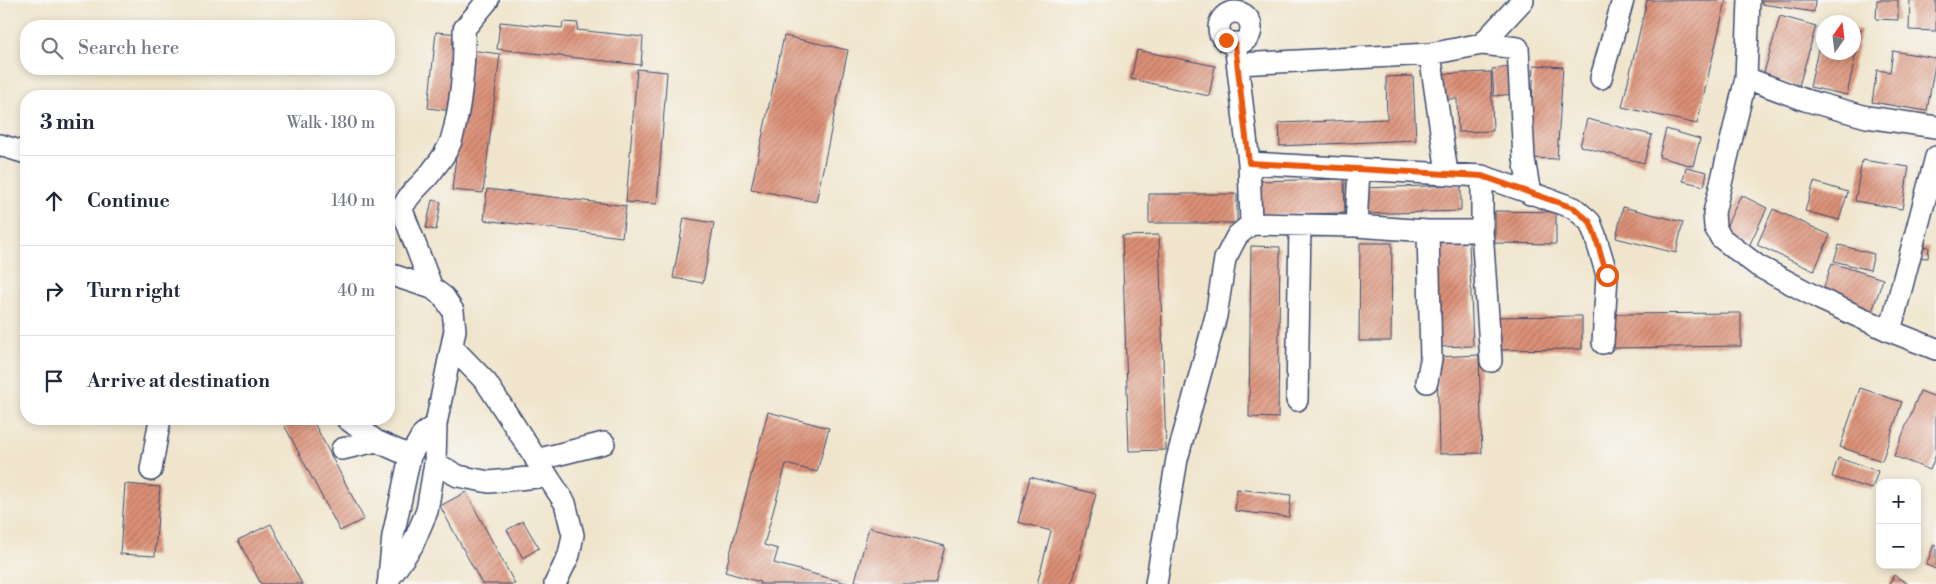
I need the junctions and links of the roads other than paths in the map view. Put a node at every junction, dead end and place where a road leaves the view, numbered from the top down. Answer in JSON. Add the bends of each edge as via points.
{"nodes":[{"id":1,"x":488,"y":0,"type":"edge"},
{"id":2,"x":1523,"y":0,"type":"edge"},
{"id":3,"x":1623,"y":0,"type":"edge"},
{"id":4,"x":1749,"y":0,"type":"edge"},
{"id":5,"x":1237,"y":6,"type":"edge"},
{"id":6,"x":1482,"y":44,"type":"junction"},
{"id":7,"x":1237,"y":54,"type":"junction"},
{"id":8,"x":1430,"y":54,"type":"junction"},
{"id":9,"x":1600,"y":78,"type":"dead end"},
{"id":10,"x":1746,"y":78,"type":"junction"},
{"id":11,"x":1936,"y":127,"type":"edge"},
{"id":12,"x":0,"y":145,"type":"edge"},
{"id":13,"x":20,"y":151,"type":"edge"},
{"id":14,"x":1936,"y":157,"type":"edge"},
{"id":15,"x":1249,"y":163,"type":"junction"},
{"id":16,"x":1359,"y":169,"type":"junction"},
{"id":17,"x":1446,"y":173,"type":"junction"},
{"id":18,"x":1482,"y":176,"type":"junction"},
{"id":19,"x":1530,"y":194,"type":"junction"},
{"id":20,"x":1251,"y":224,"type":"junction"},
{"id":21,"x":1300,"y":226,"type":"junction"},
{"id":22,"x":1356,"y":226,"type":"junction"},
{"id":23,"x":1428,"y":231,"type":"junction"},
{"id":24,"x":1482,"y":231,"type":"junction"},
{"id":25,"x":395,"y":276,"type":"edge"},
{"id":26,"x":432,"y":288,"type":"junction"},
{"id":27,"x":1890,"y":331,"type":"junction"},
{"id":28,"x":1603,"y":343,"type":"dead end"},
{"id":29,"x":452,"y":347,"type":"junction"},
{"id":30,"x":1936,"y":349,"type":"edge"},
{"id":31,"x":1491,"y":361,"type":"dead end"},
{"id":32,"x":1427,"y":382,"type":"dead end"},
{"id":33,"x":1297,"y":400,"type":"dead end"},
{"id":34,"x":436,"y":424,"type":"junction"},
{"id":35,"x":159,"y":425,"type":"edge"},
{"id":36,"x":355,"y":425,"type":"edge"},
{"id":37,"x":376,"y":440,"type":"junction"},
{"id":38,"x":604,"y":443,"type":"dead end"},
{"id":39,"x":342,"y":449,"type":"dead end"},
{"id":40,"x":410,"y":456,"type":"junction"},
{"id":41,"x":435,"y":463,"type":"junction"},
{"id":42,"x":542,"y":468,"type":"junction"},
{"id":43,"x":151,"y":470,"type":"dead end"},
{"id":44,"x":389,"y":582,"type":"edge"},
{"id":45,"x":555,"y":584,"type":"edge"},
{"id":46,"x":1156,"y":584,"type":"edge"}],
"edges":[{"from":1,"to":26,"type":"street","via":[[464,29],[465,53],[450,142],[435,168],[404,202],[402,210]]},
{"from":2,"to":6,"type":"street"},
{"from":3,"to":9,"type":"street"},
{"from":4,"to":10,"type":"street"},
{"from":5,"to":7,"type":"street","via":[[1226,14],[1219,28],[1222,37]]},
{"from":6,"to":8,"type":"street"},
{"from":6,"to":19,"type":"street","via":[[1518,48],[1524,159]]},
{"from":7,"to":8,"type":"street"},
{"from":7,"to":15,"type":"street"},
{"from":8,"to":17,"type":"street"},
{"from":10,"to":11,"type":"street","via":[[1804,100],[1866,117]]},
{"from":10,"to":27,"type":"street","via":[[1714,213],[1718,233],[1758,266]]},
{"from":12,"to":13,"type":"street"},
{"from":14,"to":27,"type":"street"},
{"from":15,"to":16,"type":"street"},
{"from":15,"to":20,"type":"street"},
{"from":16,"to":17,"type":"street"},
{"from":16,"to":22,"type":"street"},
{"from":17,"to":18,"type":"street"},
{"from":18,"to":19,"type":"street"},
{"from":18,"to":24,"type":"street"},
{"from":19,"to":28,"type":"street","via":[[1574,208],[1590,222],[1607,275]]},
{"from":20,"to":21,"type":"street"},
{"from":20,"to":46,"type":"street","via":[[1238,236],[1225,258],[1216,316],[1177,459]]},
{"from":21,"to":22,"type":"street"},
{"from":21,"to":33,"type":"street"},
{"from":22,"to":23,"type":"street"},
{"from":23,"to":24,"type":"street"},
{"from":23,"to":32,"type":"street","via":[[1431,359]]},
{"from":24,"to":31,"type":"street"},
{"from":25,"to":26,"type":"street"},
{"from":26,"to":29,"type":"street","via":[[444,297],[453,311],[455,330]]},
{"from":27,"to":30,"type":"street"},
{"from":29,"to":34,"type":"street"},
{"from":29,"to":42,"type":"street","via":[[486,382]]},
{"from":34,"to":40,"type":"street","via":[[423,434]]},
{"from":34,"to":41,"type":"street"},
{"from":35,"to":43,"type":"street"},
{"from":36,"to":37,"type":"street"},
{"from":37,"to":39,"type":"street"},
{"from":37,"to":40,"type":"street"},
{"from":38,"to":42,"type":"street"},
{"from":40,"to":44,"type":"street","via":[[393,536]]},
{"from":41,"to":42,"type":"street","via":[[458,476],[489,482]]},
{"from":41,"to":44,"type":"street","via":[[427,511],[412,546]]},
{"from":42,"to":45,"type":"street","via":[[565,503],[573,535],[569,555]]}]}
